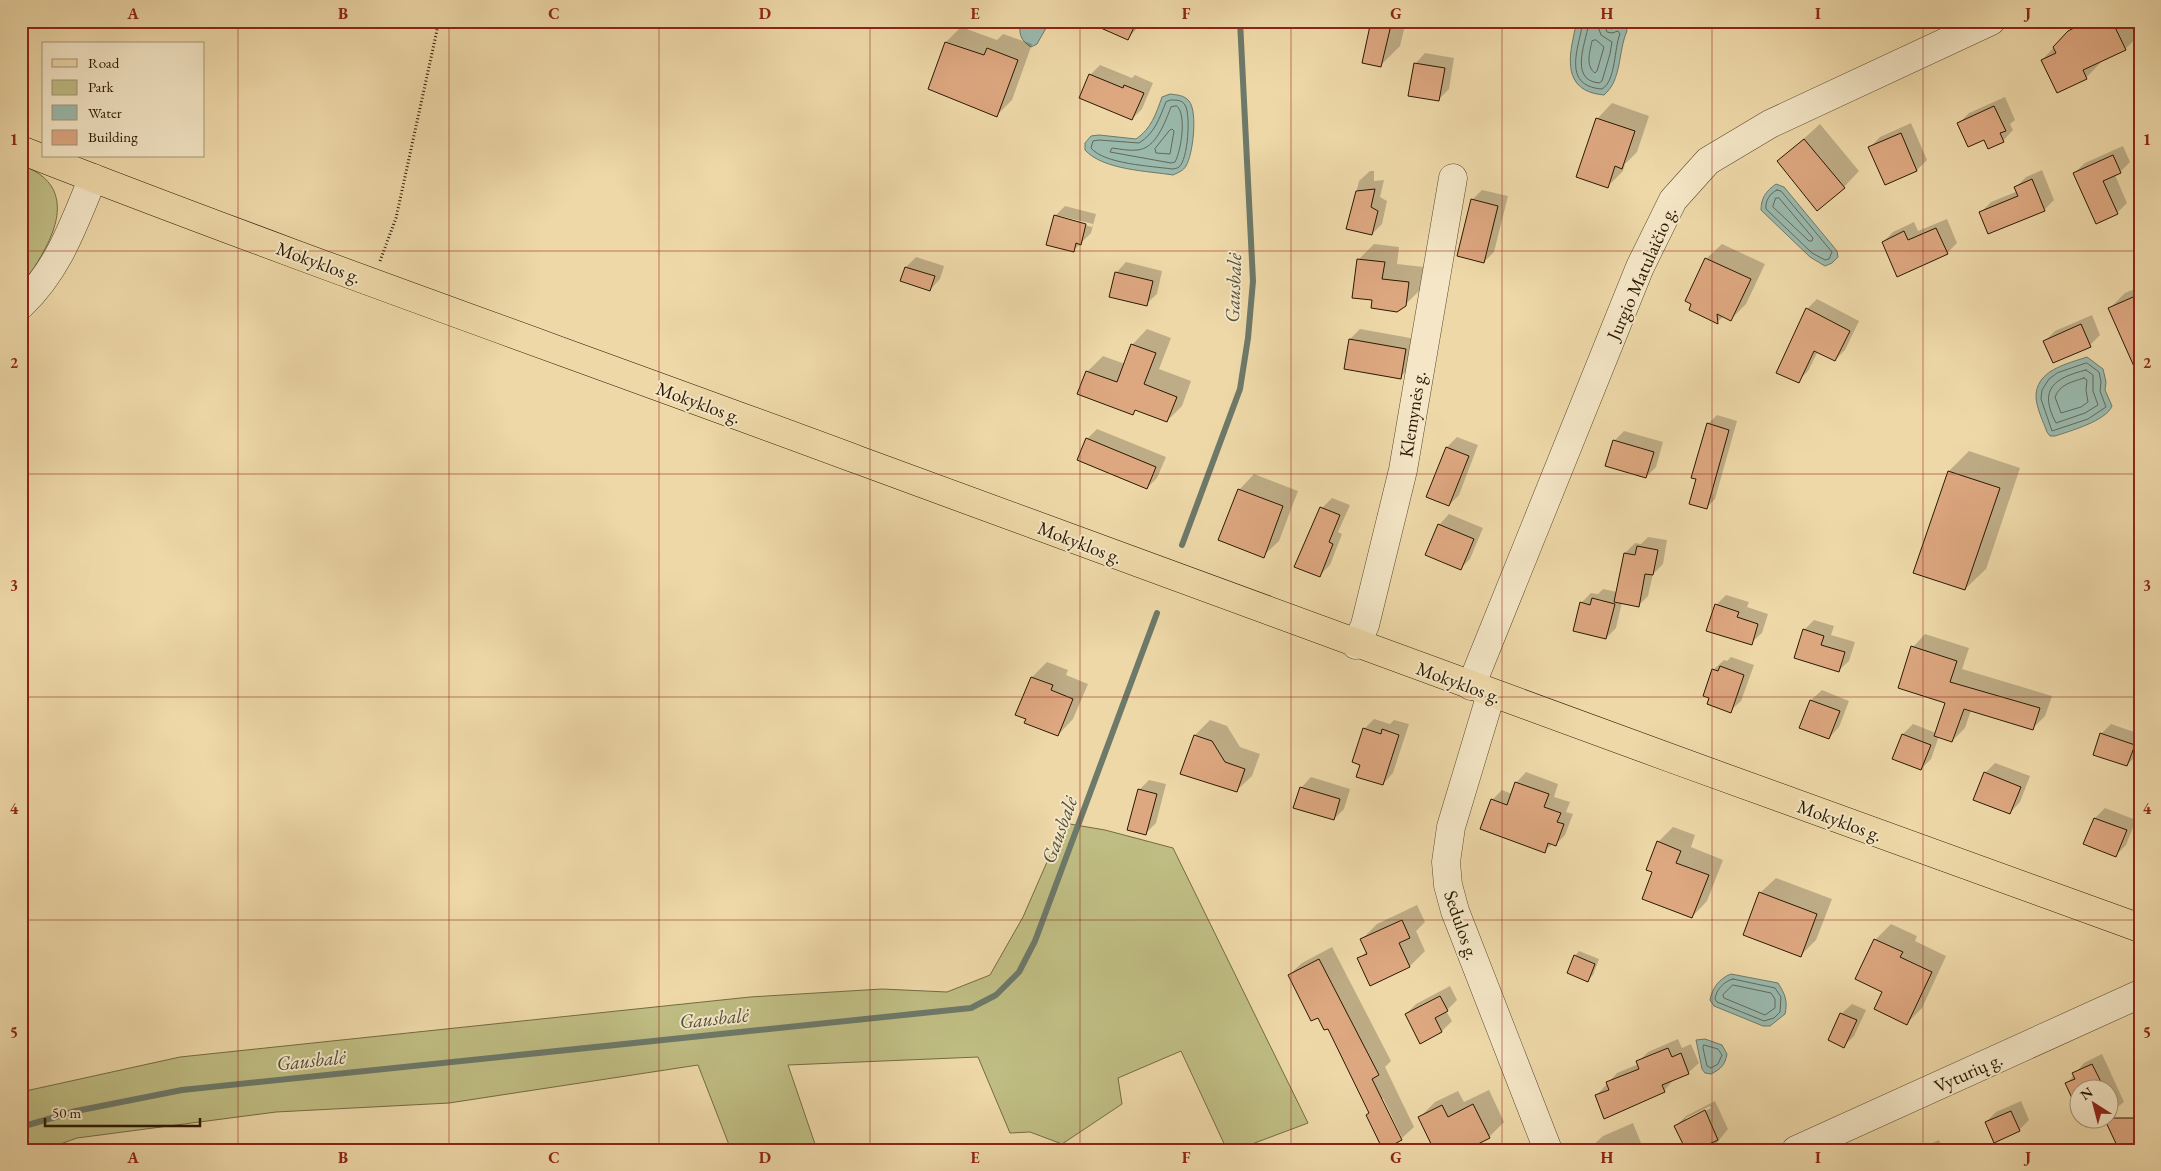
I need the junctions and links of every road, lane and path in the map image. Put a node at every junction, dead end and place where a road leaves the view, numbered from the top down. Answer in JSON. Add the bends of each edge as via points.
{"nodes":[{"id":1,"x":439,"y":21,"type":"edge"},
{"id":2,"x":1992,"y":21,"type":"edge"},
{"id":3,"x":21,"y":150,"type":"edge"},
{"id":4,"x":92,"y":178,"type":"junction"},
{"id":5,"x":1453,"y":178,"type":"dead end"},
{"id":6,"x":372,"y":282,"type":"junction"},
{"id":7,"x":21,"y":305,"type":"edge"},
{"id":8,"x":1356,"y":645,"type":"junction"},
{"id":9,"x":1481,"y":690,"type":"junction"},
{"id":10,"x":2140,"y":928,"type":"edge"},
{"id":11,"x":2140,"y":994,"type":"edge"},
{"id":12,"x":1548,"y":1150,"type":"edge"},
{"id":13,"x":1796,"y":1150,"type":"edge"}],
"edges":[{"from":1,"to":6,"type":"path","via":[[396,218]]},
{"from":2,"to":9,"type":"street","name":"Jurgio Matulaičio g.","via":[[1770,124],[1708,161],[1673,200],[1636,276]]},
{"from":3,"to":4,"type":"main road","name":"Mokyklos g."},
{"from":4,"to":6,"type":"main road","name":"Mokyklos g."},
{"from":4,"to":7,"type":"street","via":[[57,261],[47,278]]},
{"from":5,"to":8,"type":"street","name":"Klemynės g.","via":[[1403,470],[1365,625]]},
{"from":6,"to":8,"type":"main road","name":"Mokyklos g."},
{"from":8,"to":9,"type":"main road","name":"Mokyklos g."},
{"from":9,"to":10,"type":"main road","name":"Mokyklos g."},
{"from":9,"to":12,"type":"street","name":"Sedulos g.","via":[[1451,828],[1446,862],[1448,885],[1455,911]]},
{"from":11,"to":13,"type":"street","name":"Vyturių g."}]}
